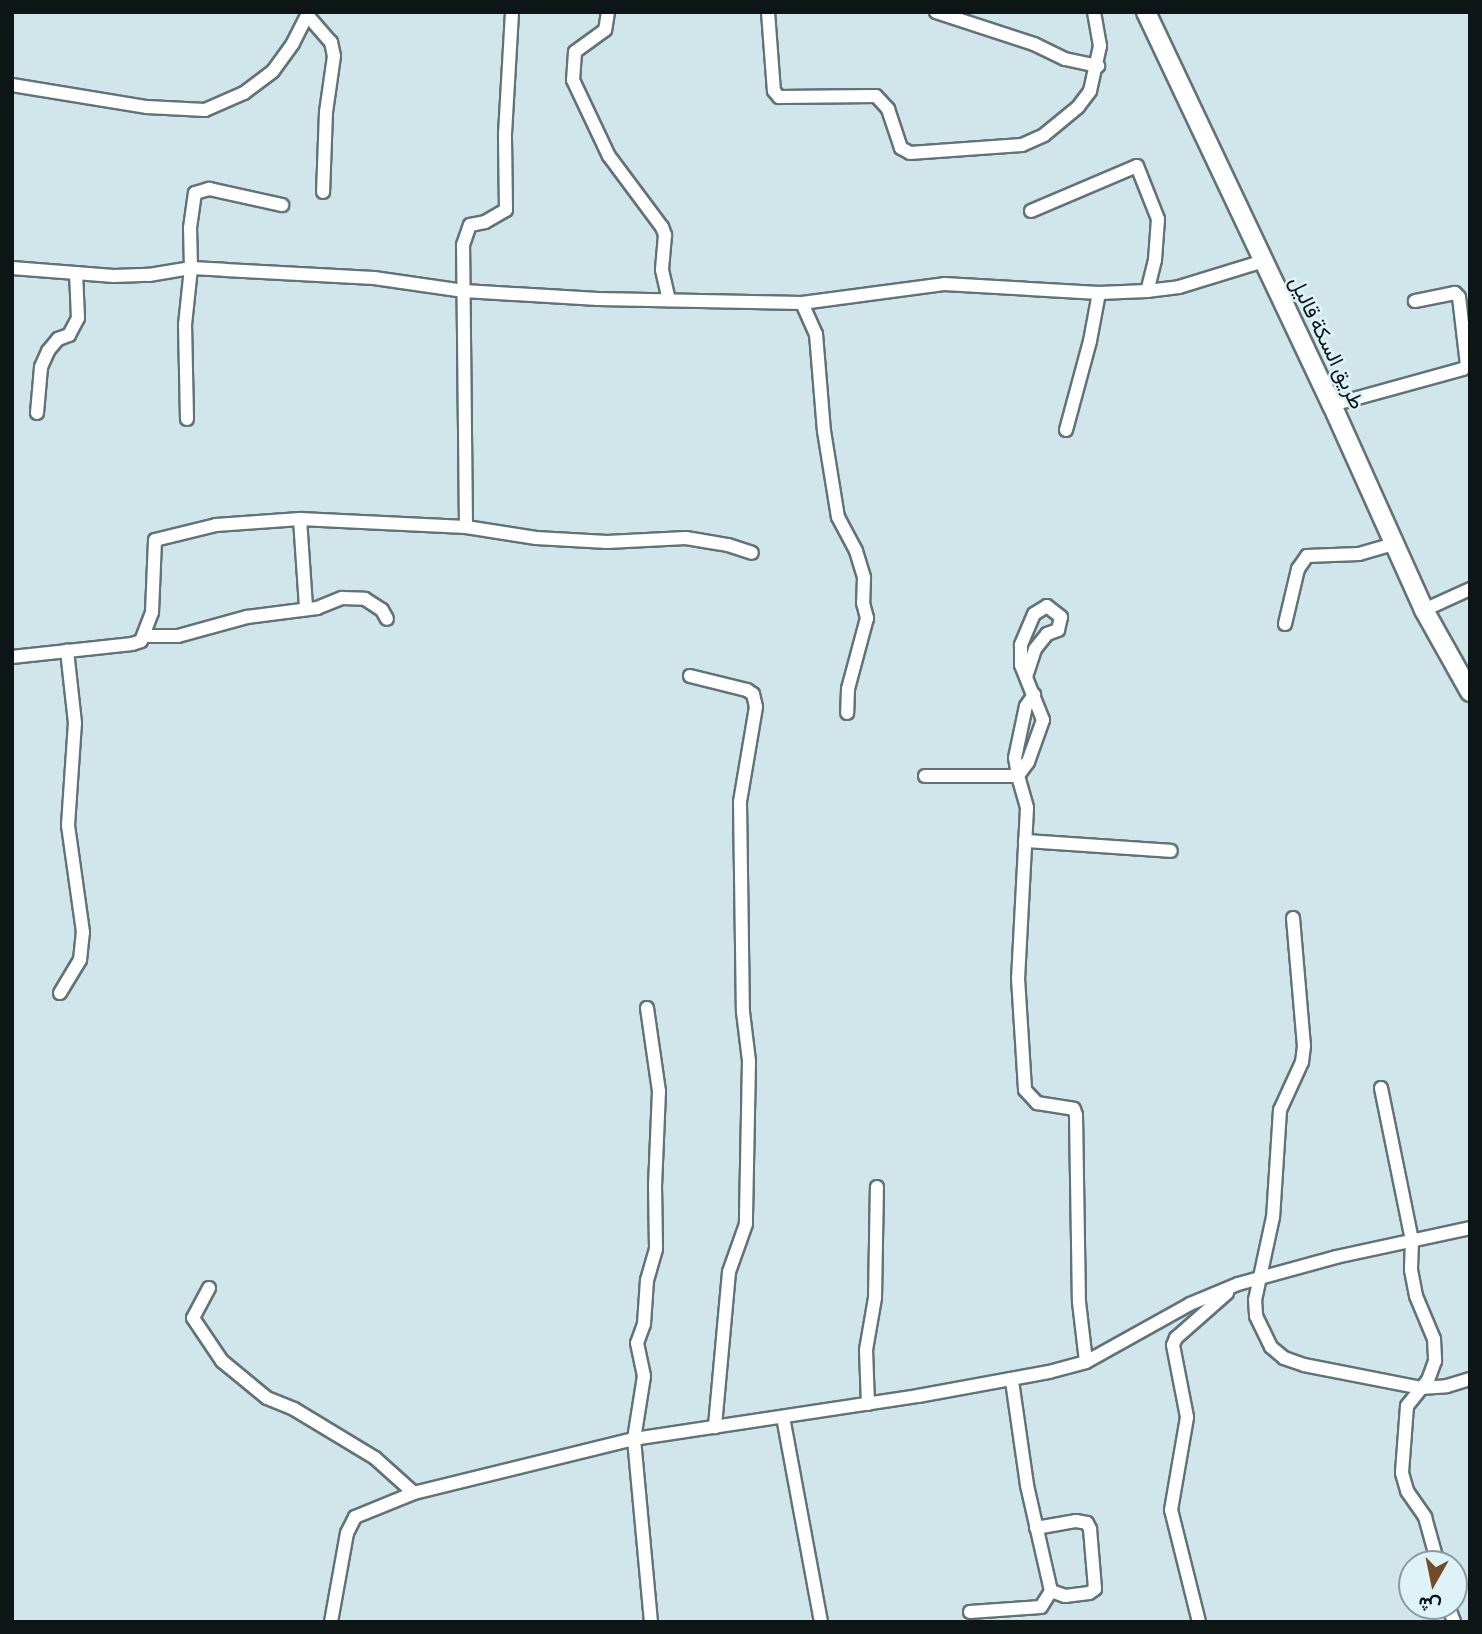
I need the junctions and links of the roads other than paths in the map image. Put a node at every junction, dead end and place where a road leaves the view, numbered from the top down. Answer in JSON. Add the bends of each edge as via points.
{"nodes":[{"id":1,"x":512,"y":12,"type":"edge"},
{"id":2,"x":608,"y":12,"type":"edge"},
{"id":3,"x":768,"y":12,"type":"edge"},
{"id":4,"x":936,"y":12,"type":"edge"},
{"id":5,"x":1094,"y":12,"type":"edge"},
{"id":6,"x":1146,"y":12,"type":"edge"},
{"id":7,"x":309,"y":14,"type":"edge"},
{"id":8,"x":1098,"y":66,"type":"junction"},
{"id":9,"x":12,"y":85,"type":"edge"},
{"id":10,"x":323,"y":192,"type":"dead end"},
{"id":11,"x":282,"y":205,"type":"dead end"},
{"id":12,"x":1031,"y":211,"type":"dead end"},
{"id":13,"x":1261,"y":262,"type":"junction"},
{"id":14,"x":12,"y":268,"type":"edge"},
{"id":15,"x":191,"y":268,"type":"junction"},
{"id":16,"x":76,"y":273,"type":"junction"},
{"id":17,"x":464,"y":291,"type":"junction"},
{"id":18,"x":1147,"y":291,"type":"junction"},
{"id":19,"x":1099,"y":293,"type":"junction"},
{"id":20,"x":669,"y":300,"type":"junction"},
{"id":21,"x":1415,"y":301,"type":"dead end"},
{"id":22,"x":802,"y":303,"type":"junction"},
{"id":23,"x":1332,"y":405,"type":"junction"},
{"id":24,"x":37,"y":413,"type":"dead end"},
{"id":25,"x":187,"y":419,"type":"dead end"},
{"id":26,"x":1066,"y":430,"type":"dead end"},
{"id":27,"x":300,"y":519,"type":"junction"},
{"id":28,"x":466,"y":527,"type":"junction"},
{"id":29,"x":1393,"y":544,"type":"junction"},
{"id":30,"x":752,"y":553,"type":"dead end"},
{"id":31,"x":1470,"y":589,"type":"edge"},
{"id":32,"x":306,"y":608,"type":"junction"},
{"id":33,"x":1423,"y":610,"type":"junction"},
{"id":34,"x":387,"y":619,"type":"dead end"},
{"id":35,"x":1285,"y":624,"type":"dead end"},
{"id":36,"x":145,"y":636,"type":"junction"},
{"id":37,"x":67,"y":650,"type":"junction"},
{"id":38,"x":12,"y":657,"type":"edge"},
{"id":39,"x":690,"y":676,"type":"dead end"},
{"id":40,"x":1026,"y":677,"type":"junction"},
{"id":41,"x":1470,"y":692,"type":"edge"},
{"id":42,"x":1034,"y":695,"type":"junction"},
{"id":43,"x":847,"y":713,"type":"dead end"},
{"id":44,"x":1043,"y":720,"type":"junction"},
{"id":45,"x":1023,"y":727,"type":"junction"},
{"id":46,"x":925,"y":776,"type":"dead end"},
{"id":47,"x":1018,"y":776,"type":"junction"},
{"id":48,"x":1025,"y":841,"type":"junction"},
{"id":49,"x":1171,"y":851,"type":"dead end"},
{"id":50,"x":1293,"y":918,"type":"dead end"},
{"id":51,"x":60,"y":993,"type":"dead end"},
{"id":52,"x":647,"y":1008,"type":"dead end"},
{"id":53,"x":1381,"y":1088,"type":"dead end"},
{"id":54,"x":877,"y":1186,"type":"dead end"},
{"id":55,"x":1470,"y":1228,"type":"edge"},
{"id":56,"x":1412,"y":1240,"type":"junction"},
{"id":57,"x":1260,"y":1277,"type":"junction"},
{"id":58,"x":1238,"y":1284,"type":"junction"},
{"id":59,"x":209,"y":1288,"type":"dead end"},
{"id":60,"x":1086,"y":1362,"type":"junction"},
{"id":61,"x":1470,"y":1379,"type":"edge"},
{"id":62,"x":1012,"y":1381,"type":"junction"},
{"id":63,"x":1420,"y":1388,"type":"junction"},
{"id":64,"x":868,"y":1404,"type":"junction"},
{"id":65,"x":783,"y":1417,"type":"junction"},
{"id":66,"x":715,"y":1427,"type":"junction"},
{"id":67,"x":634,"y":1439,"type":"junction"},
{"id":68,"x":414,"y":1493,"type":"junction"},
{"id":69,"x":1036,"y":1528,"type":"junction"},
{"id":70,"x":1434,"y":1550,"type":"edge"},
{"id":71,"x":1051,"y":1591,"type":"junction"},
{"id":72,"x":970,"y":1612,"type":"dead end"},
{"id":73,"x":331,"y":1622,"type":"edge"},
{"id":74,"x":651,"y":1622,"type":"edge"},
{"id":75,"x":821,"y":1622,"type":"edge"},
{"id":76,"x":1199,"y":1622,"type":"edge"}],
"edges":[{"from":1,"to":17,"type":"street","via":[[506,210],[470,225],[463,245]]},
{"from":2,"to":20,"type":"street","via":[[605,30],[575,52],[573,80],[609,156],[662,227],[662,270]]},
{"from":3,"to":8,"type":"street","via":[[779,97],[876,96],[888,109],[895,140],[910,153],[1022,145],[1044,135],[1078,107]]},
{"from":4,"to":8,"type":"street","via":[[1065,59]]},
{"from":5,"to":8,"type":"street"},
{"from":6,"to":13,"type":"main road","name":"طريق السكة قاليل"},
{"from":7,"to":9,"type":"street","via":[[273,71],[244,93],[205,110],[114,103]]},
{"from":7,"to":10,"type":"street","via":[[331,41],[334,55]]},
{"from":11,"to":15,"type":"street","via":[[209,189],[195,193]]},
{"from":12,"to":18,"type":"street","via":[[1137,166],[1158,219]]},
{"from":13,"to":18,"type":"street"},
{"from":13,"to":23,"type":"main road","name":"طريق السكة قاليل"},
{"from":14,"to":16,"type":"street"},
{"from":15,"to":16,"type":"street","via":[[149,275]]},
{"from":15,"to":17,"type":"street","via":[[374,278]]},
{"from":15,"to":25,"type":"street"},
{"from":16,"to":24,"type":"street","via":[[78,318],[69,335],[48,351],[41,368]]},
{"from":17,"to":20,"type":"street"},
{"from":17,"to":28,"type":"street"},
{"from":18,"to":19,"type":"street"},
{"from":19,"to":22,"type":"street","via":[[944,284]]},
{"from":19,"to":26,"type":"street"},
{"from":20,"to":22,"type":"street"},
{"from":21,"to":23,"type":"street","via":[[1455,293],[1459,297],[1467,365]]},
{"from":22,"to":43,"type":"street","via":[[816,334],[822,418],[838,517],[864,578],[867,618],[848,689]]},
{"from":23,"to":29,"type":"main road","name":"طريق السكة قاليل"},
{"from":27,"to":28,"type":"street"},
{"from":27,"to":32,"type":"street"},
{"from":27,"to":36,"type":"street","via":[[216,525],[158,537],[152,612]]},
{"from":28,"to":30,"type":"street","via":[[607,542],[686,538]]},
{"from":29,"to":33,"type":"main road","name":"طريق السكة قاليل"},
{"from":29,"to":35,"type":"street","via":[[1359,554],[1307,556],[1298,569]]},
{"from":31,"to":33,"type":"street"},
{"from":32,"to":34,"type":"street","via":[[354,597],[376,604]]},
{"from":32,"to":36,"type":"street","via":[[247,617],[178,636]]},
{"from":33,"to":41,"type":"main road","name":"طريق السكة قاليل"},
{"from":36,"to":37,"type":"street","via":[[132,645]]},
{"from":37,"to":38,"type":"street"},
{"from":37,"to":51,"type":"street","via":[[75,723],[68,825],[83,932],[80,960]]},
{"from":39,"to":66,"type":"street","via":[[747,690],[756,701],[740,802],[743,1012],[749,1061],[746,1224],[729,1272]]},
{"from":40,"to":40,"type":"street","via":[[1021,645],[1034,614],[1047,606],[1061,617],[1058,630],[1047,634],[1035,649]]},
{"from":40,"to":42,"type":"street"},
{"from":42,"to":44,"type":"street"},
{"from":42,"to":45,"type":"street","via":[[1026,706]]},
{"from":44,"to":45,"type":"street"},
{"from":44,"to":47,"type":"street"},
{"from":45,"to":47,"type":"street","via":[[1015,758]]},
{"from":46,"to":47,"type":"street"},
{"from":47,"to":48,"type":"street","via":[[1027,808]]},
{"from":48,"to":49,"type":"street"},
{"from":48,"to":60,"type":"street","via":[[1018,951],[1023,1077],[1025,1090],[1037,1103],[1073,1110],[1076,1115],[1078,1276]]},
{"from":50,"to":57,"type":"street","via":[[1304,1046],[1302,1062],[1280,1110],[1273,1217]]},
{"from":52,"to":67,"type":"street","via":[[659,1091],[656,1249],[637,1343],[644,1376]]},
{"from":53,"to":56,"type":"street"},
{"from":54,"to":64,"type":"street","via":[[875,1298],[866,1350]]},
{"from":55,"to":56,"type":"street"},
{"from":56,"to":57,"type":"street"},
{"from":56,"to":63,"type":"street","via":[[1416,1296],[1434,1339],[1435,1361]]},
{"from":57,"to":58,"type":"street"},
{"from":57,"to":63,"type":"street","via":[[1255,1316],[1271,1347],[1284,1358]]},
{"from":58,"to":60,"type":"street","via":[[1190,1304]]},
{"from":58,"to":76,"type":"street","via":[[1188,1326],[1173,1345],[1187,1417],[1171,1510]]},
{"from":59,"to":68,"type":"street","via":[[194,1318],[222,1361],[267,1398],[375,1458]]},
{"from":60,"to":62,"type":"street"},
{"from":61,"to":63,"type":"street"},
{"from":62,"to":64,"type":"street"},
{"from":62,"to":69,"type":"street"},
{"from":63,"to":70,"type":"street","via":[[1407,1406],[1402,1473],[1407,1491],[1425,1517]]},
{"from":64,"to":65,"type":"street"},
{"from":65,"to":66,"type":"street"},
{"from":65,"to":75,"type":"street"},
{"from":66,"to":67,"type":"street"},
{"from":67,"to":68,"type":"street"},
{"from":67,"to":74,"type":"street"},
{"from":68,"to":73,"type":"street","via":[[355,1517],[346,1533]]},
{"from":69,"to":71,"type":"street"},
{"from":69,"to":71,"type":"street","via":[[1076,1521],[1087,1523],[1090,1529],[1096,1589],[1065,1596]]},
{"from":71,"to":72,"type":"street","via":[[1041,1607]]}]}
